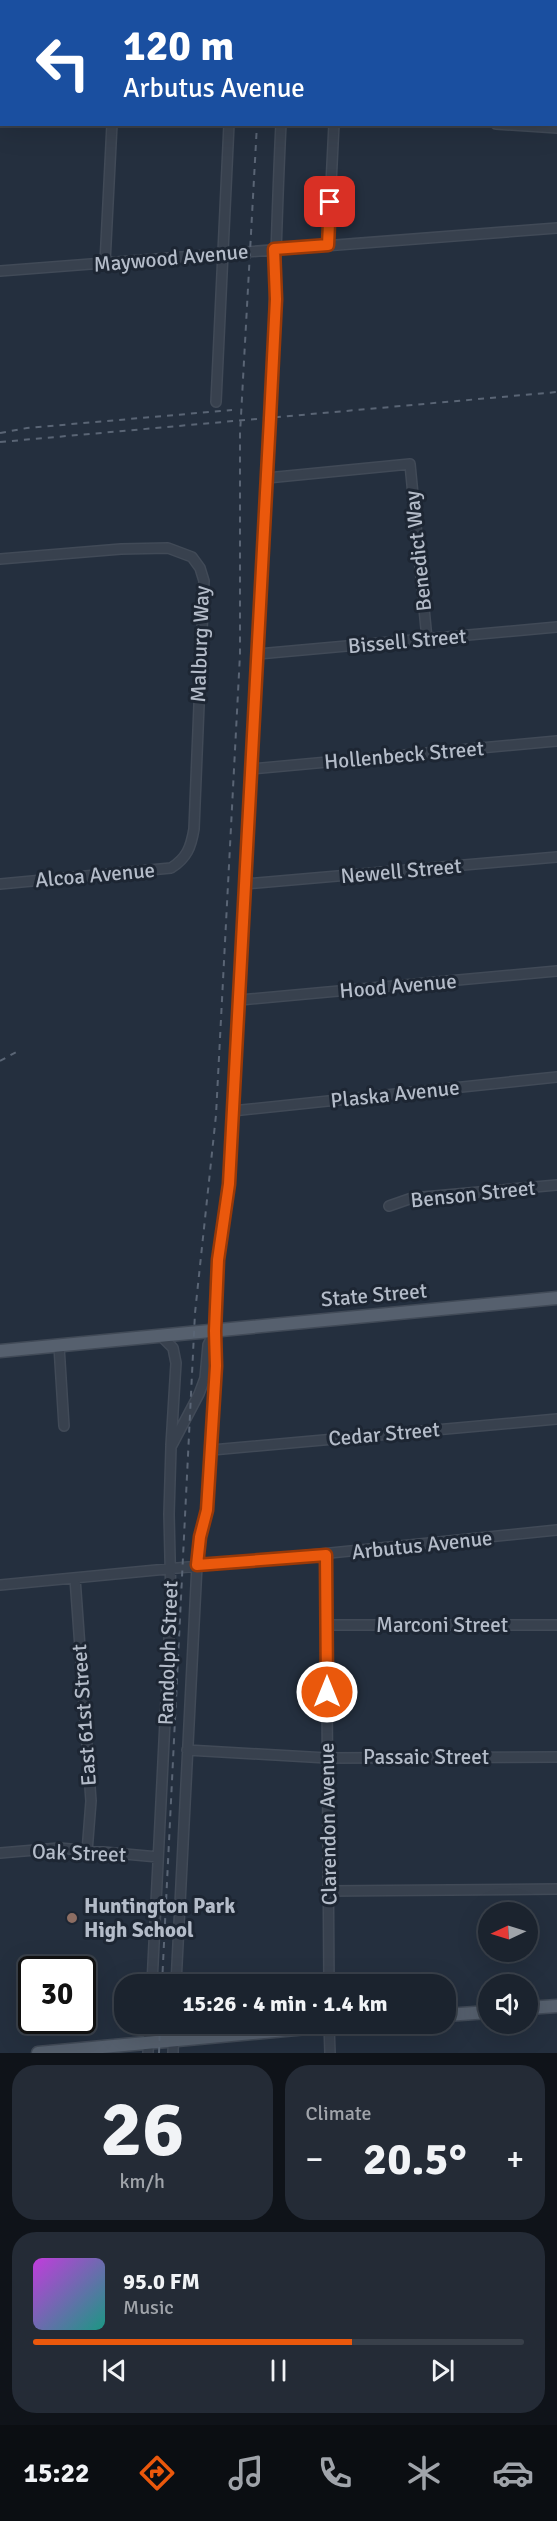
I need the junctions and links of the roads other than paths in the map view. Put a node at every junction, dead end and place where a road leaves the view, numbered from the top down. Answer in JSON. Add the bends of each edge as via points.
{"nodes":[{"id":1,"x":112,"y":126,"type":"edge"},
{"id":2,"x":230,"y":126,"type":"edge"},
{"id":3,"x":281,"y":126,"type":"edge"},
{"id":4,"x":334,"y":126,"type":"edge"},
{"id":5,"x":526,"y":126,"type":"edge"},
{"id":6,"x":557,"y":128,"type":"edge"},
{"id":7,"x":557,"y":228,"type":"edge"},
{"id":8,"x":328,"y":245,"type":"junction"},
{"id":9,"x":274,"y":249,"type":"junction"},
{"id":10,"x":223,"y":253,"type":"junction"},
{"id":11,"x":105,"y":263,"type":"junction"},
{"id":12,"x":0,"y":271,"type":"edge"},
{"id":13,"x":216,"y":402,"type":"dead end"},
{"id":14,"x":267,"y":478,"type":"junction"},
{"id":15,"x":0,"y":559,"type":"edge"},
{"id":16,"x":557,"y":627,"type":"edge"},
{"id":17,"x":427,"y":639,"type":"junction"},
{"id":18,"x":258,"y":654,"type":"junction"},
{"id":19,"x":557,"y":741,"type":"edge"},
{"id":20,"x":251,"y":769,"type":"junction"},
{"id":21,"x":187,"y":855,"type":"joint"},
{"id":22,"x":557,"y":857,"type":"edge"},
{"id":23,"x":0,"y":884,"type":"edge"},
{"id":24,"x":245,"y":884,"type":"junction"},
{"id":25,"x":557,"y":971,"type":"edge"},
{"id":26,"x":240,"y":1000,"type":"junction"},
{"id":27,"x":557,"y":1077,"type":"edge"},
{"id":28,"x":232,"y":1111,"type":"junction"},
{"id":29,"x":557,"y":1185,"type":"edge"},
{"id":30,"x":389,"y":1206,"type":"dead end"},
{"id":31,"x":557,"y":1298,"type":"edge"},
{"id":32,"x":215,"y":1331,"type":"junction"},
{"id":33,"x":161,"y":1336,"type":"junction"},
{"id":34,"x":59,"y":1346,"type":"junction"},
{"id":35,"x":0,"y":1351,"type":"edge"},
{"id":36,"x":557,"y":1419,"type":"edge"},
{"id":37,"x":64,"y":1426,"type":"dead end"},
{"id":38,"x":171,"y":1447,"type":"junction"},
{"id":39,"x":212,"y":1450,"type":"junction"},
{"id":40,"x":557,"y":1530,"type":"edge"},
{"id":41,"x":326,"y":1555,"type":"junction"},
{"id":42,"x":197,"y":1565,"type":"junction"},
{"id":43,"x":172,"y":1567,"type":"junction"},
{"id":44,"x":75,"y":1578,"type":"junction"},
{"id":45,"x":0,"y":1585,"type":"edge"},
{"id":46,"x":326,"y":1625,"type":"junction"},
{"id":47,"x":557,"y":1625,"type":"edge"},
{"id":48,"x":187,"y":1750,"type":"junction"},
{"id":49,"x":557,"y":1757,"type":"edge"},
{"id":50,"x":327,"y":1758,"type":"junction"},
{"id":51,"x":87,"y":1852,"type":"junction"},
{"id":52,"x":0,"y":1853,"type":"edge"},
{"id":53,"x":158,"y":1857,"type":"junction"},
{"id":54,"x":557,"y":1889,"type":"edge"},
{"id":55,"x":329,"y":1891,"type":"junction"},
{"id":56,"x":152,"y":1974,"type":"edge"},
{"id":57,"x":176,"y":1974,"type":"edge"},
{"id":58,"x":329,"y":1974,"type":"edge"},
{"id":59,"x":557,"y":2006,"type":"edge"},
{"id":60,"x":538,"y":2007,"type":"edge"},
{"id":61,"x":478,"y":2013,"type":"edge"},
{"id":62,"x":456,"y":2014,"type":"edge"},
{"id":63,"x":261,"y":2034,"type":"edge"},
{"id":64,"x":329,"y":2034,"type":"edge"},
{"id":65,"x":173,"y":2047,"type":"edge"},
{"id":66,"x":148,"y":2048,"type":"edge"},
{"id":67,"x":38,"y":2053,"type":"edge"},
{"id":68,"x":330,"y":2053,"type":"edge"}],
"edges":[{"from":1,"to":11,"type":"street"},
{"from":2,"to":10,"type":"street"},
{"from":3,"to":9,"type":"street","name":"Randolph Street"},
{"from":4,"to":8,"type":"street"},
{"from":5,"to":6,"type":"street"},
{"from":7,"to":8,"type":"street","name":"Maywood Avenue"},
{"from":8,"to":9,"type":"street","name":"Maywood Avenue"},
{"from":9,"to":10,"type":"street","name":"Maywood Avenue"},
{"from":9,"to":14,"type":"street","name":"Randolph Street","via":[[276,299]]},
{"from":10,"to":11,"type":"street","name":"Maywood Avenue"},
{"from":10,"to":13,"type":"street"},
{"from":11,"to":12,"type":"street","name":"Maywood Avenue"},
{"from":14,"to":17,"type":"street","name":"Benedict Way","via":[[410,464]]},
{"from":14,"to":18,"type":"street","name":"Randolph Street"},
{"from":15,"to":21,"type":"street","name":"Malburg Way","via":[[168,548],[192,558],[200,568],[204,581],[194,829]]},
{"from":16,"to":17,"type":"street","name":"Bissell Street"},
{"from":17,"to":18,"type":"street","name":"Bissell Street"},
{"from":18,"to":20,"type":"street","name":"Randolph Street"},
{"from":19,"to":20,"type":"street","name":"Hollenbeck Street"},
{"from":20,"to":24,"type":"street","name":"Randolph Street"},
{"from":21,"to":23,"type":"street","name":"Alcoa Avenue","via":[[171,867]]},
{"from":22,"to":24,"type":"street","name":"Newell Street"},
{"from":24,"to":26,"type":"street","name":"Randolph Street"},
{"from":25,"to":26,"type":"street","name":"Hood Avenue"},
{"from":26,"to":28,"type":"street","name":"Randolph Street"},
{"from":27,"to":28,"type":"street","name":"Plaska Avenue"},
{"from":28,"to":32,"type":"street","name":"Randolph Street"},
{"from":29,"to":30,"type":"street","name":"Benson Street","via":[[412,1198]]},
{"from":31,"to":32,"type":"main road","name":"State Street"},
{"from":32,"to":33,"type":"main road","name":"State Street"},
{"from":32,"to":38,"type":"street","name":"Randolph Street","via":[[208,1345],[205,1378],[199,1394]]},
{"from":32,"to":39,"type":"street","name":"Randolph Street"},
{"from":33,"to":34,"type":"main road","name":"State Street"},
{"from":33,"to":38,"type":"street","via":[[173,1348],[176,1363]]},
{"from":34,"to":35,"type":"main road","name":"State Street"},
{"from":34,"to":37,"type":"street"},
{"from":36,"to":39,"type":"street","name":"Cedar Street"},
{"from":38,"to":43,"type":"street","name":"Randolph Street"},
{"from":39,"to":42,"type":"street","name":"Randolph Street"},
{"from":40,"to":41,"type":"street","name":"Arbutus Avenue"},
{"from":41,"to":42,"type":"street","name":"Arbutus Avenue"},
{"from":41,"to":46,"type":"street","name":"Clarendon Avenue"},
{"from":42,"to":43,"type":"street","name":"Arbutus Avenue"},
{"from":42,"to":48,"type":"street","name":"Randolph Street"},
{"from":43,"to":44,"type":"street","name":"Arbutus Avenue"},
{"from":43,"to":53,"type":"street","name":"Randolph Street"},
{"from":44,"to":45,"type":"street","name":"Arbutus Avenue"},
{"from":44,"to":51,"type":"street","name":"East 61st Street","via":[[91,1801]]},
{"from":46,"to":47,"type":"street","name":"Marconi Street"},
{"from":46,"to":50,"type":"street","name":"Clarendon Avenue"},
{"from":48,"to":50,"type":"street","name":"Passaic Street"},
{"from":48,"to":57,"type":"street","name":"Randolph Street"},
{"from":49,"to":50,"type":"street","name":"Passaic Street"},
{"from":50,"to":55,"type":"street","name":"Clarendon Avenue"},
{"from":51,"to":52,"type":"street","name":"Oak Street","via":[[59,1848]]},
{"from":51,"to":53,"type":"street","name":"Oak Street"},
{"from":53,"to":56,"type":"street","name":"Randolph Street"},
{"from":54,"to":55,"type":"street"},
{"from":55,"to":58,"type":"street","name":"Clarendon Avenue"},
{"from":59,"to":60,"type":"main road"},
{"from":61,"to":62,"type":"main road"},
{"from":63,"to":65,"type":"main road"},
{"from":64,"to":68,"type":"street"},
{"from":65,"to":66,"type":"main road"},
{"from":66,"to":67,"type":"main road"}]}
